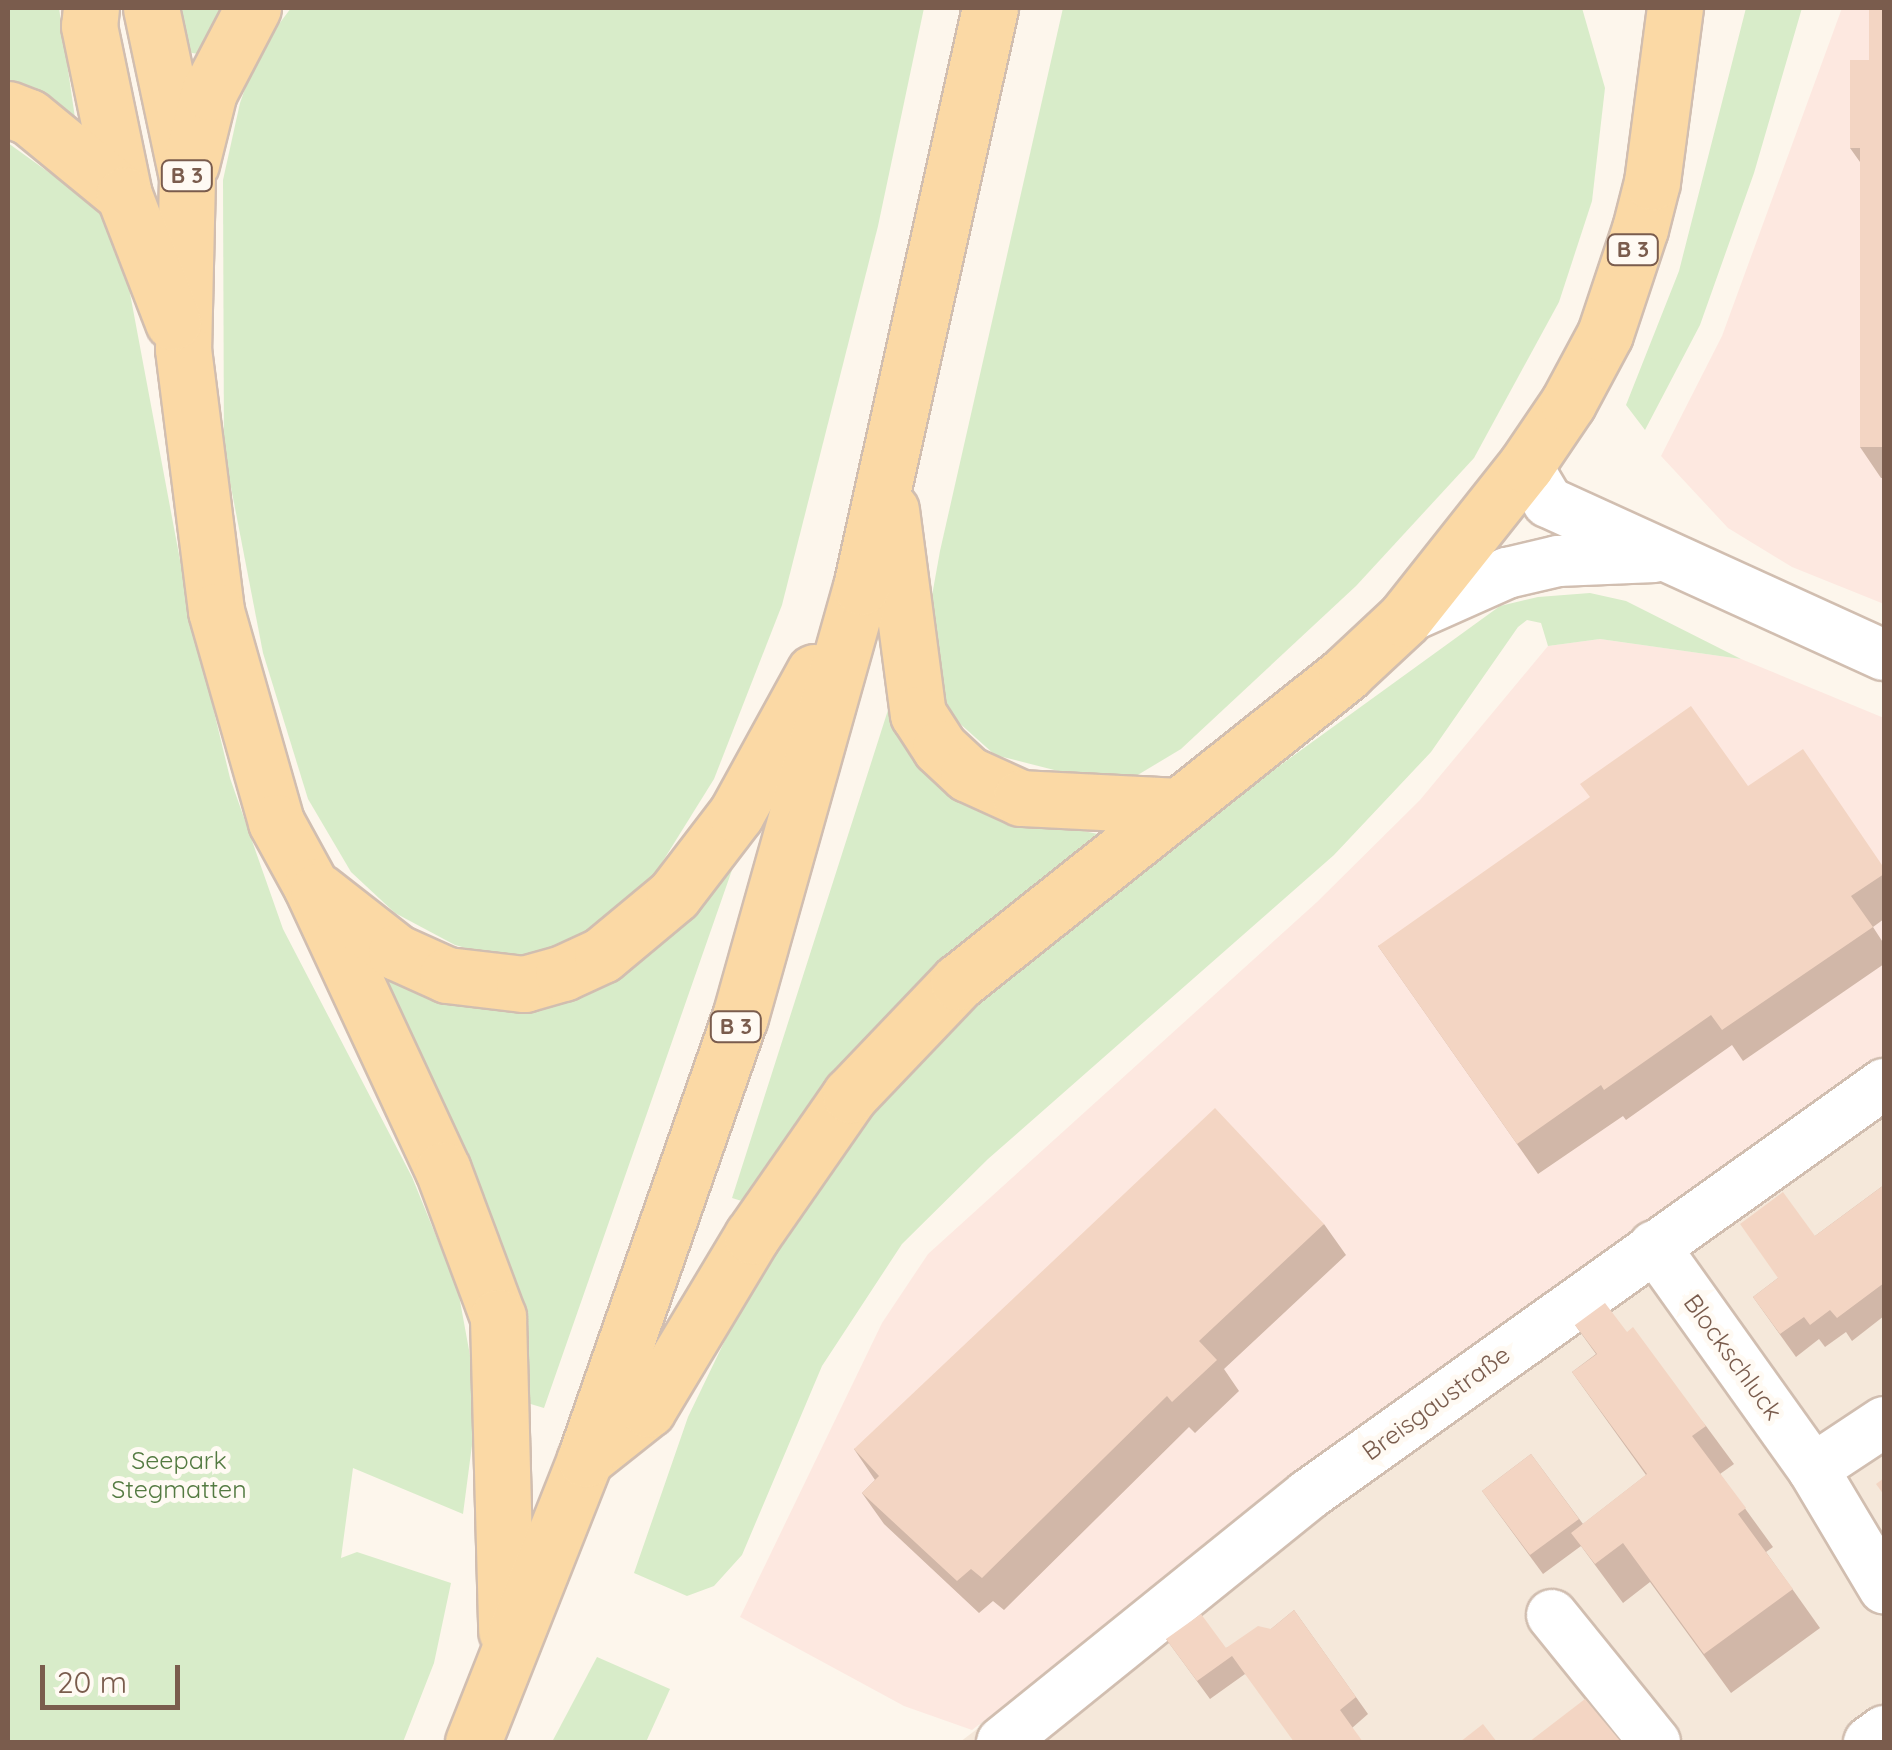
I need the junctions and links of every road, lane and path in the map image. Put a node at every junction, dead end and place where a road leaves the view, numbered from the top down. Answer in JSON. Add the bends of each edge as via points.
{"nodes":[{"id":1,"x":91,"y":8,"type":"edge"},
{"id":2,"x":151,"y":8,"type":"edge"},
{"id":3,"x":253,"y":8,"type":"edge"},
{"id":4,"x":990,"y":8,"type":"edge"},
{"id":5,"x":1674,"y":9,"type":"edge"},
{"id":6,"x":8,"y":109,"type":"edge"},
{"id":7,"x":188,"y":177,"type":"junction"},
{"id":8,"x":124,"y":194,"type":"junction"},
{"id":9,"x":182,"y":348,"type":"junction"},
{"id":10,"x":1526,"y":465,"type":"junction"},
{"id":11,"x":886,"y":477,"type":"junction"},
{"id":12,"x":1660,"y":556,"type":"junction"},
{"id":13,"x":1717,"y":576,"type":"junction"},
{"id":14,"x":860,"y":587,"type":"junction"},
{"id":15,"x":1404,"y":619,"type":"junction"},
{"id":16,"x":1884,"y":655,"type":"edge"},
{"id":17,"x":1177,"y":806,"type":"junction"},
{"id":18,"x":312,"y":886,"type":"junction"},
{"id":19,"x":1884,"y":1084,"type":"edge"},
{"id":20,"x":1654,"y":1246,"type":"junction"},
{"id":21,"x":1884,"y":1422,"type":"edge"},
{"id":22,"x":1813,"y":1468,"type":"junction"},
{"id":23,"x":579,"y":1473,"type":"junction"},
{"id":24,"x":1884,"y":1588,"type":"edge"},
{"id":25,"x":1552,"y":1615,"type":"dead end"},
{"id":26,"x":501,"y":1672,"type":"junction"},
{"id":27,"x":1884,"y":1731,"type":"edge"},
{"id":28,"x":473,"y":1742,"type":"edge"},
{"id":29,"x":1002,"y":1742,"type":"edge"},
{"id":30,"x":1655,"y":1742,"type":"edge"},
{"id":31,"x":1870,"y":1742,"type":"edge"}],
"edges":[{"from":1,"to":8,"type":"main road","number":"B 3","via":[[88,26]]},
{"from":2,"to":7,"type":"main road","number":"B 3"},
{"from":3,"to":7,"type":"main road","number":"B 3","via":[[209,92]]},
{"from":4,"to":11,"type":"main road","number":"B 3"},
{"from":5,"to":10,"type":"main road","number":"B 3","via":[[1640,229],[1605,334]]},
{"from":6,"to":8,"type":"main road","number":"B 3","via":[[30,117]]},
{"from":7,"to":9,"type":"main road","number":"B 3"},
{"from":8,"to":9,"type":"main road","number":"B 3"},
{"from":9,"to":18,"type":"main road","number":"B 3","via":[[216,611],[276,822]]},
{"from":10,"to":12,"type":"street","via":[[1548,502]]},
{"from":10,"to":13,"type":"street","via":[[1570,476],[1612,498]]},
{"from":10,"to":15,"type":"main road","number":"B 3"},
{"from":11,"to":14,"type":"main road","number":"B 3"},
{"from":11,"to":17,"type":"main road","number":"B 3","via":[[918,714],[940,748],[968,774],[1021,798]]},
{"from":12,"to":13,"type":"street","number":"B 3"},
{"from":12,"to":15,"type":"street","number":"B 3","via":[[1558,561],[1506,573]]},
{"from":13,"to":16,"type":"street"},
{"from":14,"to":18,"type":"main road","number":"B 3","via":[[736,814],[674,895],[602,955],[524,984],[447,975],[396,952]]},
{"from":14,"to":23,"type":"main road","number":"B 3","via":[[740,1017]]},
{"from":15,"to":17,"type":"main road","number":"B 3"},
{"from":17,"to":23,"type":"main road","number":"B 3","via":[[958,982],[850,1095],[752,1236],[648,1409]]},
{"from":18,"to":26,"type":"main road","number":"B 3","via":[[443,1170],[498,1316]]},
{"from":19,"to":20,"type":"street","name":"Breisgaustraße"},
{"from":20,"to":22,"type":"street","name":"Blockschluck"},
{"from":20,"to":29,"type":"street","name":"Breisgaustraße","via":[[1308,1495]]},
{"from":21,"to":22,"type":"street"},
{"from":22,"to":24,"type":"street","name":"Blockschluck"},
{"from":23,"to":26,"type":"main road","number":"B 3"},
{"from":25,"to":30,"type":"street"},
{"from":26,"to":28,"type":"main road","number":"B 3"},
{"from":27,"to":31,"type":"street"}]}
